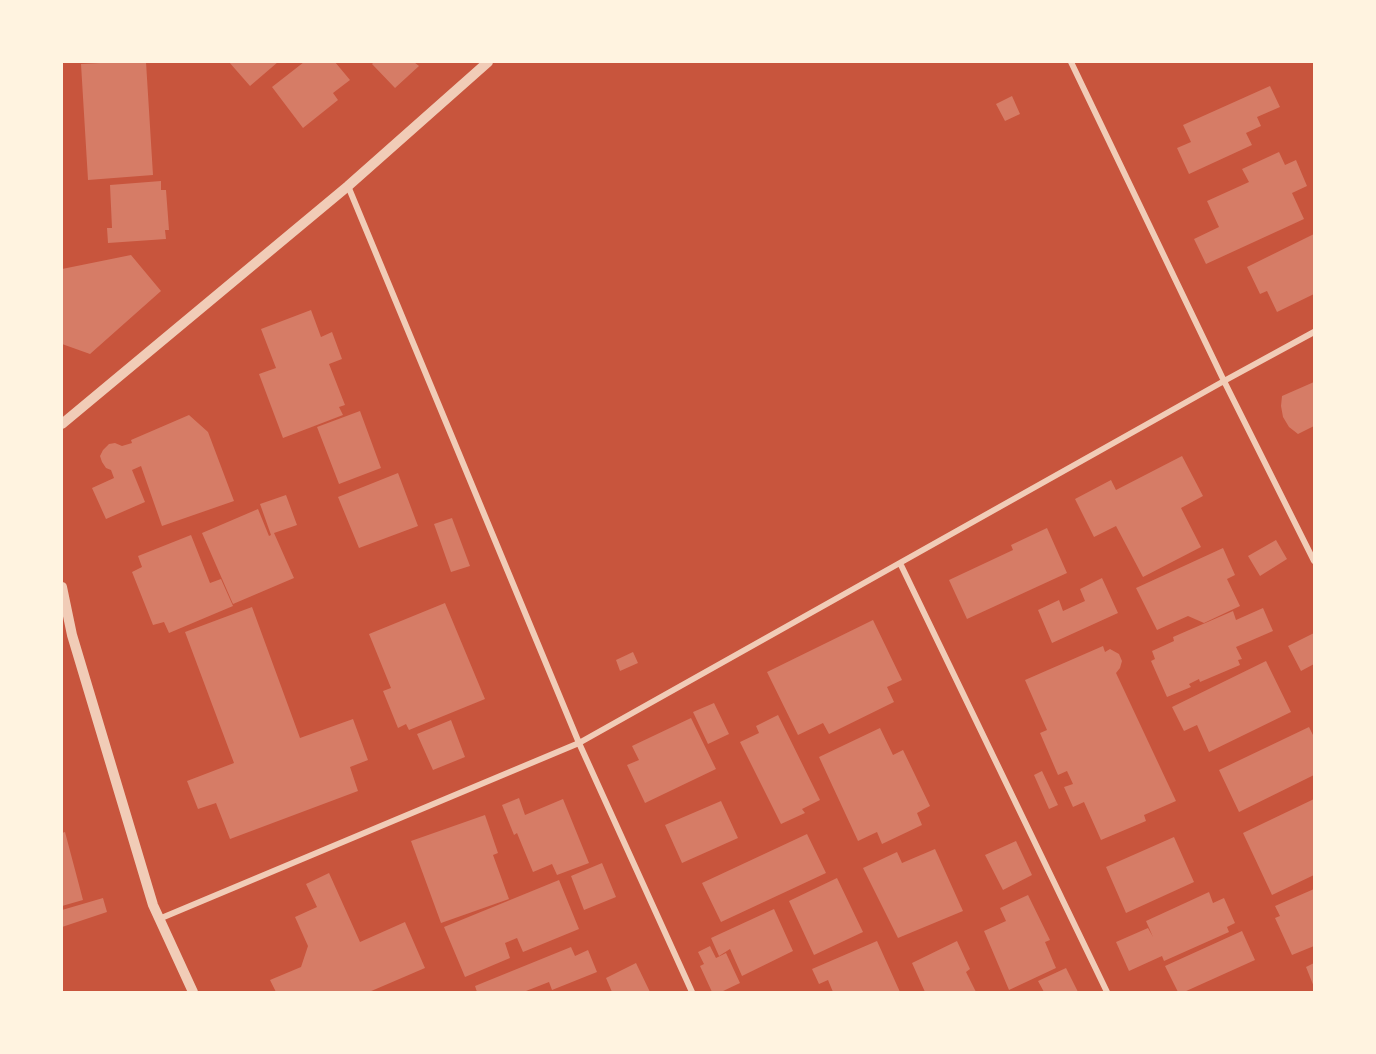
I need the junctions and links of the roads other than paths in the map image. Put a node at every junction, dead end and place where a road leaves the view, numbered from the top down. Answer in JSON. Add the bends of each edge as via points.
{"nodes":[{"id":1,"x":488,"y":62,"type":"edge"},
{"id":2,"x":1071,"y":62,"type":"edge"},
{"id":3,"x":348,"y":186,"type":"junction"},
{"id":4,"x":1314,"y":332,"type":"edge"},
{"id":5,"x":1224,"y":381,"type":"junction"},
{"id":6,"x":62,"y":424,"type":"edge"},
{"id":7,"x":1314,"y":561,"type":"edge"},
{"id":8,"x":900,"y":563,"type":"junction"},
{"id":9,"x":62,"y":587,"type":"edge"},
{"id":10,"x":579,"y":743,"type":"junction"},
{"id":11,"x":159,"y":919,"type":"junction"},
{"id":12,"x":193,"y":993,"type":"edge"},
{"id":13,"x":692,"y":993,"type":"edge"},
{"id":14,"x":1107,"y":993,"type":"edge"}],
"edges":[{"from":1,"to":3,"type":"street"},
{"from":2,"to":5,"type":"street"},
{"from":3,"to":6,"type":"street"},
{"from":3,"to":10,"type":"street"},
{"from":4,"to":5,"type":"street"},
{"from":5,"to":7,"type":"street"},
{"from":5,"to":8,"type":"street"},
{"from":8,"to":10,"type":"street"},
{"from":8,"to":14,"type":"street"},
{"from":9,"to":11,"type":"street","via":[[72,635]]},
{"from":10,"to":11,"type":"street"},
{"from":10,"to":13,"type":"street"},
{"from":11,"to":12,"type":"street"}]}
